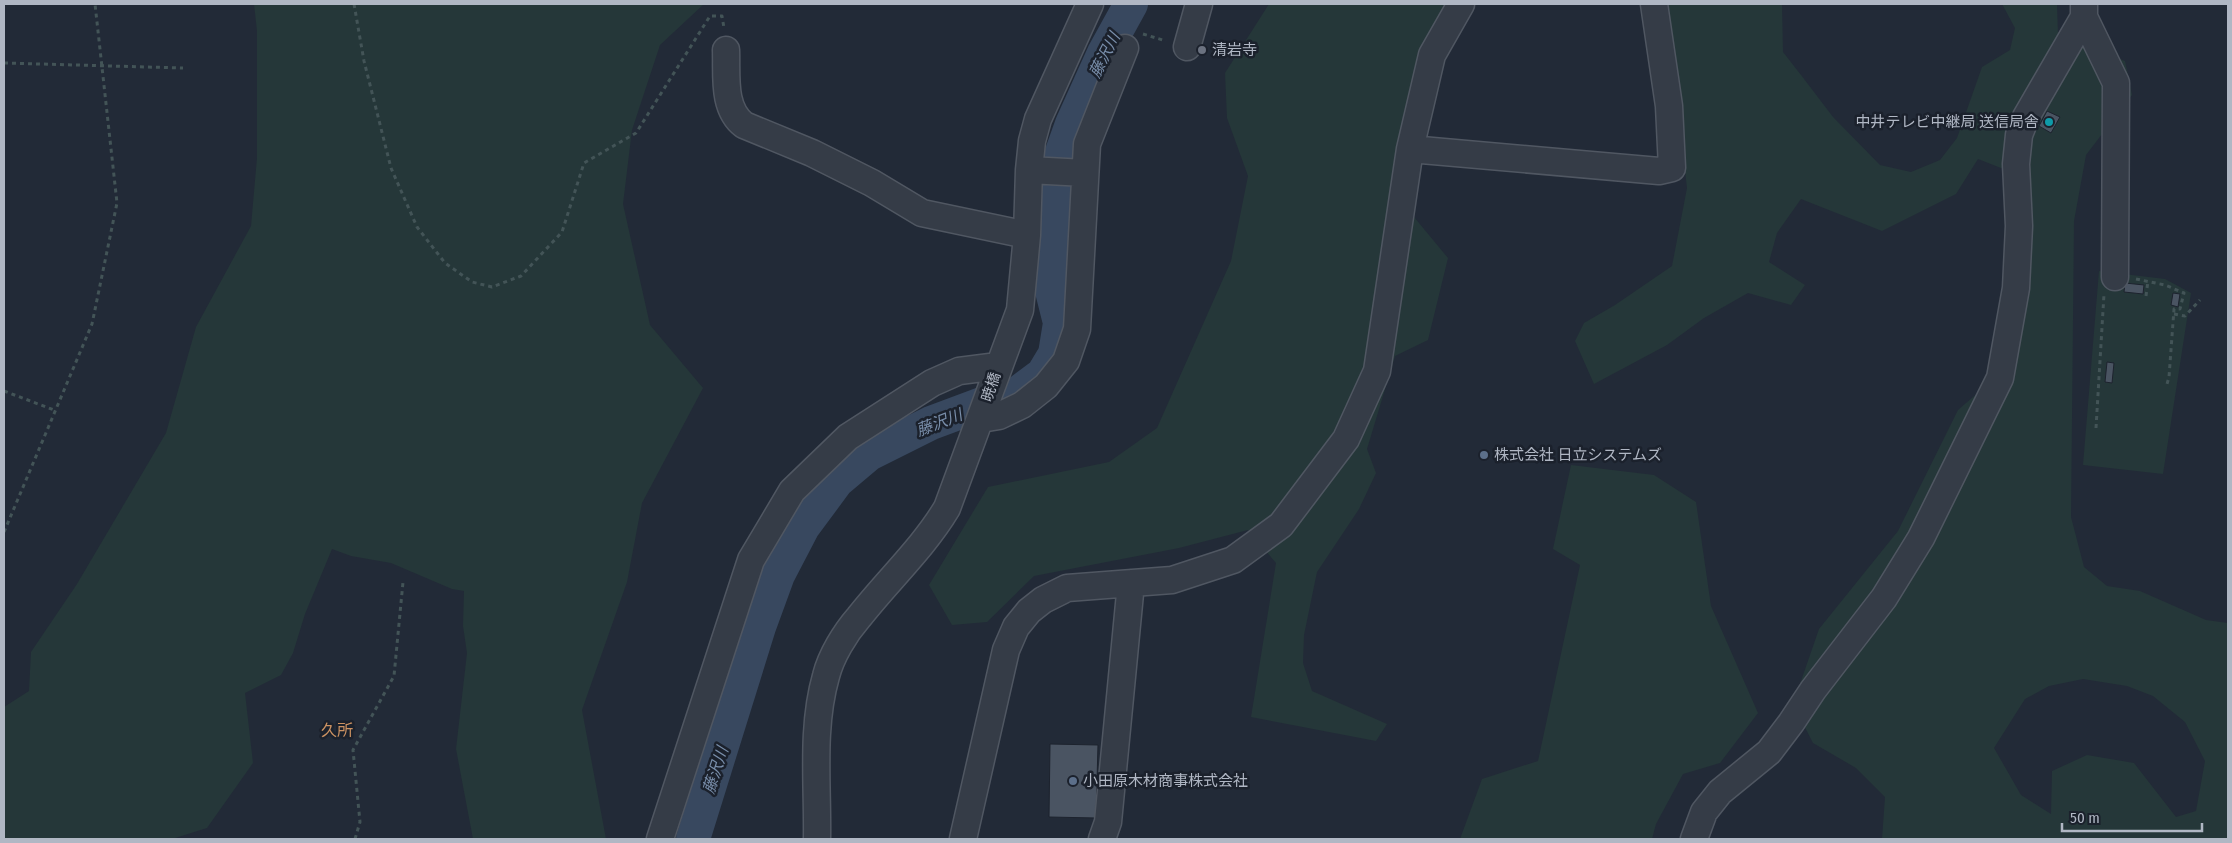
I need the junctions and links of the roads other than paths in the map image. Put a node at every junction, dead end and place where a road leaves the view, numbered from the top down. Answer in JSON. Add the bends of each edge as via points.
{"nodes":[{"id":1,"x":1090,"y":4,"type":"edge"},
{"id":2,"x":1200,"y":4,"type":"edge"},
{"id":3,"x":1461,"y":4,"type":"edge"},
{"id":4,"x":1654,"y":4,"type":"edge"},
{"id":5,"x":2084,"y":10,"type":"edge"},
{"id":6,"x":1134,"y":41,"type":"road end"},
{"id":7,"x":1178,"y":44,"type":"road end"},
{"id":8,"x":726,"y":50,"type":"road end"},
{"id":9,"x":1410,"y":149,"type":"junction"},
{"id":10,"x":1035,"y":170,"type":"junction"},
{"id":11,"x":1082,"y":173,"type":"junction"},
{"id":12,"x":1027,"y":235,"type":"junction"},
{"id":13,"x":2115,"y":277,"type":"road end"},
{"id":14,"x":1000,"y":360,"type":"junction"},
{"id":15,"x":981,"y":419,"type":"junction"},
{"id":16,"x":1131,"y":583,"type":"junction"},
{"id":17,"x":660,"y":839,"type":"edge"},
{"id":18,"x":818,"y":839,"type":"edge"},
{"id":19,"x":963,"y":839,"type":"edge"},
{"id":20,"x":1102,"y":839,"type":"edge"},
{"id":21,"x":1694,"y":839,"type":"edge"}],
"edges":[{"from":1,"to":10,"type":"street","name":"暁橋","via":[[1038,119],[1032,141]]},
{"from":2,"to":7,"type":"street"},
{"from":3,"to":9,"type":"street","via":[[1432,55]]},
{"from":4,"to":9,"type":"street","via":[[1669,106],[1672,168],[1659,171]]},
{"from":5,"to":13,"type":"street","via":[[2116,83]]},
{"from":5,"to":21,"type":"street","via":[[2019,135],[2016,288],[2000,378],[1921,538],[1884,598],[1769,752],[1709,805]]},
{"from":6,"to":11,"type":"street","via":[[1091,129]]},
{"from":8,"to":12,"type":"street","via":[[728,102],[736,119],[744,125],[812,153],[872,183],[922,214]]},
{"from":9,"to":16,"type":"street","via":[[1377,371],[1346,439],[1281,525],[1233,560],[1172,580]]},
{"from":10,"to":11,"type":"street"},
{"from":10,"to":12,"type":"street","name":"暁橋"},
{"from":11,"to":15,"type":"street","via":[[1077,329],[1066,361],[1046,386],[1022,405],[999,416]]},
{"from":12,"to":14,"type":"street","name":"暁橋","via":[[1020,310]]},
{"from":14,"to":15,"type":"street","name":"暁橋"},
{"from":14,"to":17,"type":"street","via":[[932,383],[848,437],[792,491],[751,560]]},
{"from":15,"to":18,"type":"street","name":"暁橋","via":[[947,508],[932,532],[858,618],[838,649],[826,676],[818,721]]},
{"from":16,"to":19,"type":"street","via":[[1067,588],[1043,600],[1016,627],[1006,650]]},
{"from":16,"to":20,"type":"street","via":[[1108,822]]}]}
